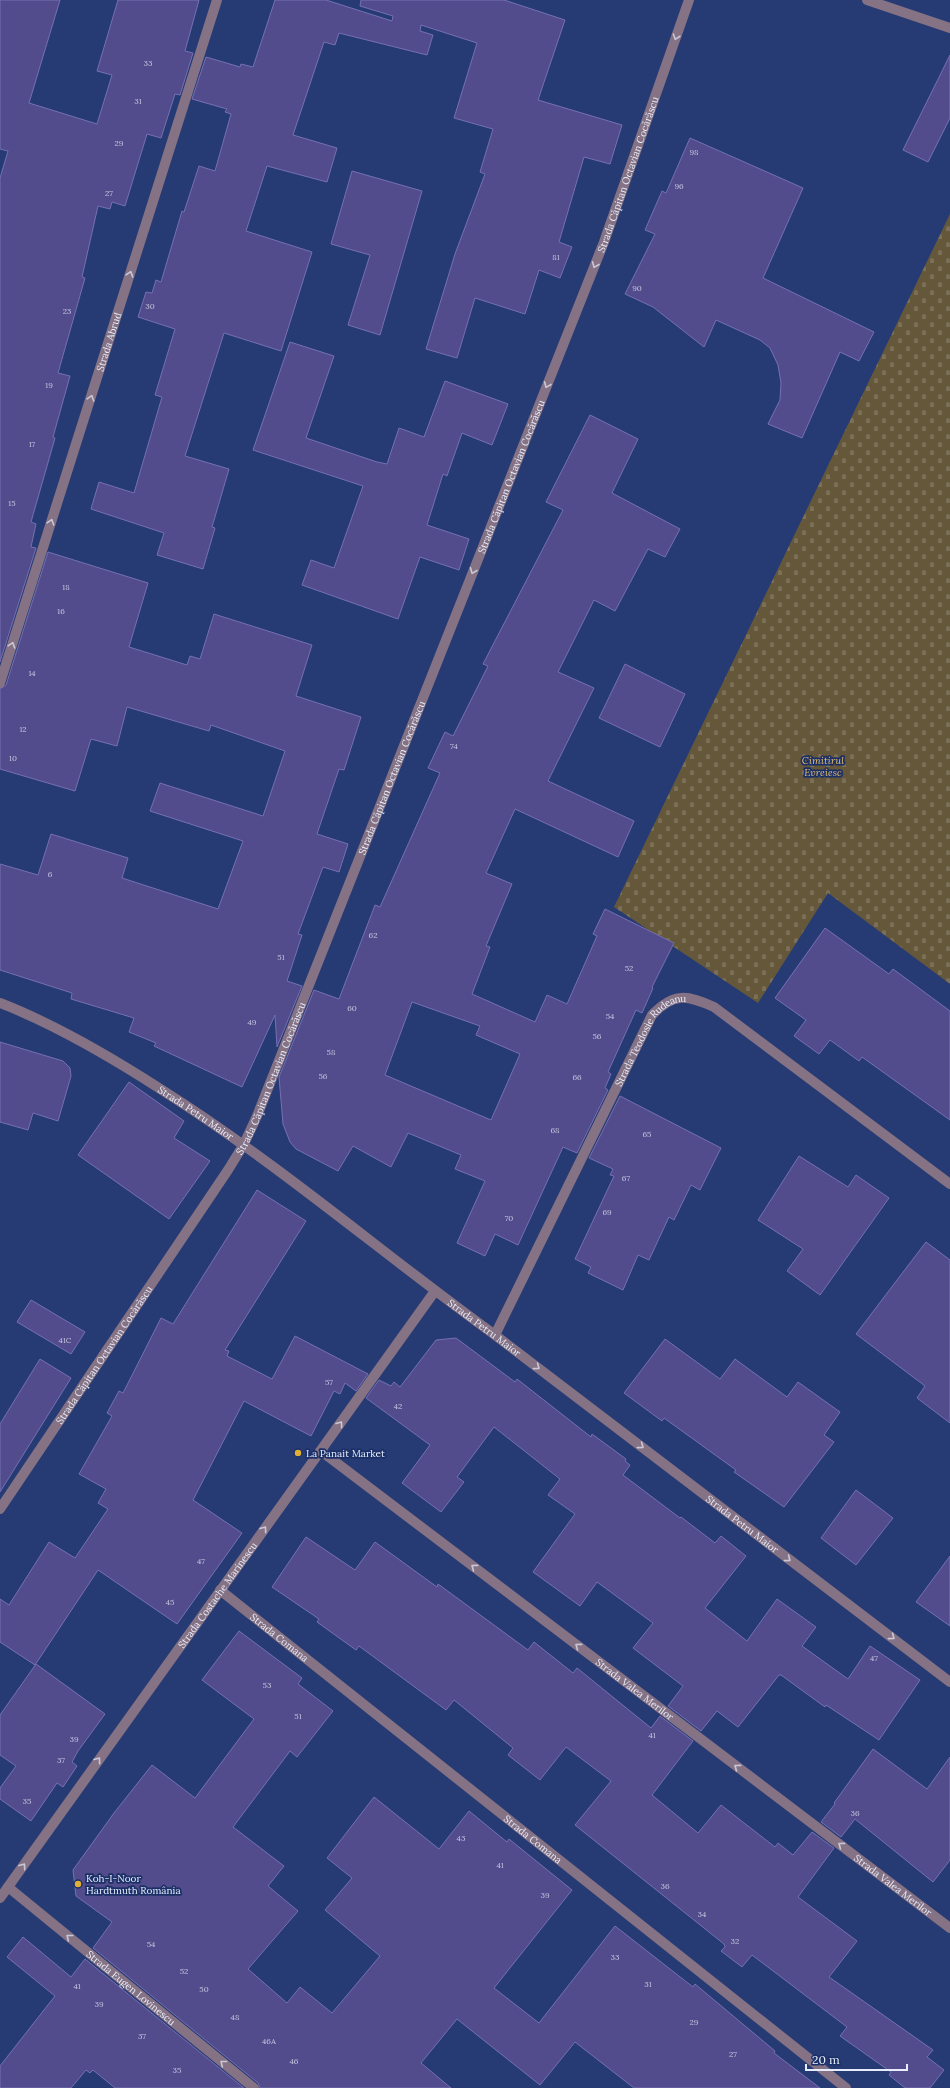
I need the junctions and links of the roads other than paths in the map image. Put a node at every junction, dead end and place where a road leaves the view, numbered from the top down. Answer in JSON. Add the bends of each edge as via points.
{"nodes":[{"id":1,"x":217,"y":0,"type":"edge"},
{"id":2,"x":689,"y":0,"type":"edge"},
{"id":3,"x":867,"y":0,"type":"edge"},
{"id":4,"x":950,"y":28,"type":"edge"},
{"id":5,"x":0,"y":683,"type":"edge"},
{"id":6,"x":0,"y":1003,"type":"edge"},
{"id":7,"x":244,"y":1144,"type":"junction"},
{"id":8,"x":950,"y":1184,"type":"edge"},
{"id":9,"x":435,"y":1291,"type":"junction"},
{"id":10,"x":495,"y":1335,"type":"junction"},
{"id":11,"x":321,"y":1450,"type":"junction"},
{"id":12,"x":0,"y":1509,"type":"edge"},
{"id":13,"x":220,"y":1590,"type":"junction"},
{"id":14,"x":950,"y":1682,"type":"edge"},
{"id":15,"x":8,"y":1887,"type":"junction"},
{"id":16,"x":0,"y":1898,"type":"edge"},
{"id":17,"x":950,"y":1928,"type":"edge"},
{"id":18,"x":254,"y":2088,"type":"edge"},
{"id":19,"x":846,"y":2088,"type":"edge"}],
"edges":[{"from":5,"to":1,"type":"street","name":"Strada Abrud","one_way":true},
{"from":2,"to":7,"type":"street","name":"Strada Căpitan Octavian Cocărăscu","one_way":true,"via":[[604,242]]},
{"from":3,"to":4,"type":"street"},
{"from":6,"to":7,"type":"street","name":"Strada Petru Maior","via":[[85,1044],[137,1073]]},
{"from":7,"to":9,"type":"street","name":"Strada Petru Maior"},
{"from":7,"to":12,"type":"street","name":"Strada Căpitan Octavian Cocărăscu"},
{"from":8,"to":10,"type":"street","name":"Strada Teodosie Rudeanu","via":[[714,1007],[694,997],[664,1003],[652,1015]]},
{"from":9,"to":10,"type":"street","name":"Strada Petru Maior"},
{"from":11,"to":9,"type":"street","name":"Strada Costache Marinescu","one_way":true},
{"from":10,"to":14,"type":"street","name":"Strada Petru Maior","one_way":true},
{"from":13,"to":11,"type":"street","name":"Strada Costache Marinescu","one_way":true},
{"from":17,"to":11,"type":"street","name":"Strada Valea Merilor","one_way":true},
{"from":15,"to":13,"type":"street","name":"Strada Costache Marinescu","one_way":true},
{"from":13,"to":19,"type":"street","name":"Strada Comana"},
{"from":15,"to":16,"type":"street","name":"Strada Costache Marinescu"},
{"from":18,"to":15,"type":"street","name":"Strada Eugen Lovinescu","one_way":true}]}
